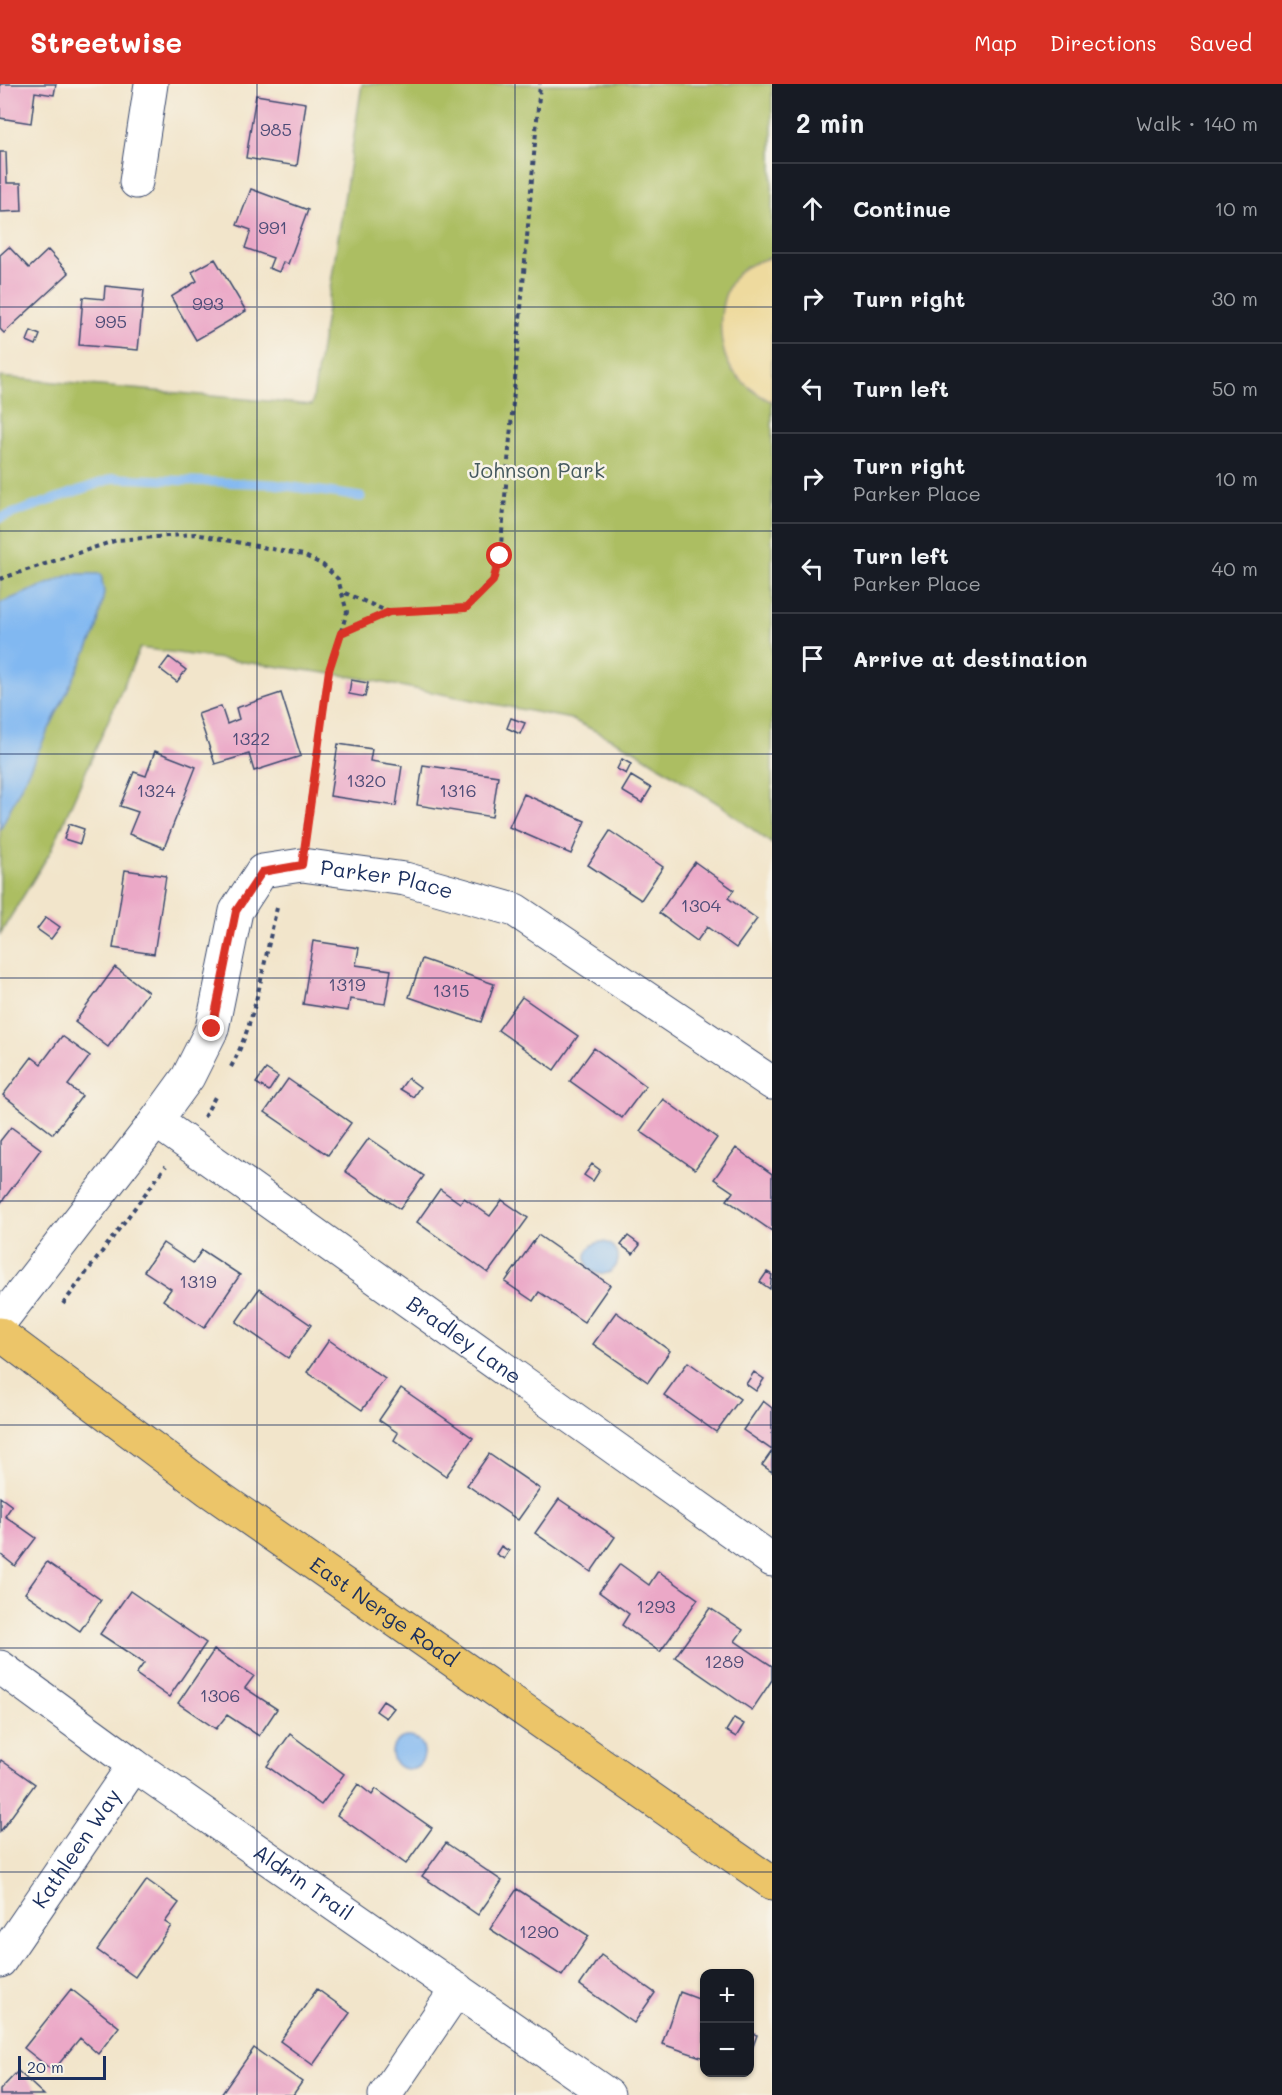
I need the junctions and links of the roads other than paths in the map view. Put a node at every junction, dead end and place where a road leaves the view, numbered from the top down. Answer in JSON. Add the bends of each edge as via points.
{"nodes":[{"id":1,"x":151,"y":84,"type":"edge"},
{"id":2,"x":136,"y":182,"type":"dead end"},
{"id":3,"x":772,"y":1083,"type":"edge"},
{"id":4,"x":156,"y":1121,"type":"junction"},
{"id":5,"x":0,"y":1322,"type":"edge"},
{"id":6,"x":0,"y":1334,"type":"edge"},
{"id":7,"x":772,"y":1560,"type":"edge"},
{"id":8,"x":0,"y":1667,"type":"edge"},
{"id":9,"x":134,"y":1765,"type":"junction"},
{"id":10,"x":772,"y":1883,"type":"edge"},
{"id":11,"x":0,"y":1960,"type":"edge"},
{"id":12,"x":457,"y":1989,"type":"junction"},
{"id":13,"x":385,"y":2095,"type":"edge"},
{"id":14,"x":608,"y":2095,"type":"edge"}],
"edges":[{"from":1,"to":2,"type":"street"},
{"from":3,"to":4,"type":"street","name":"Parker Place","via":[[515,910],[405,879],[302,865],[262,872],[236,911],[212,1029],[188,1077]]},
{"from":4,"to":5,"type":"street","name":"Parker Place"},
{"from":4,"to":7,"type":"street","name":"Bradley Lane"},
{"from":6,"to":10,"type":"main road","name":"East Nerge Road","via":[[210,1491]]},
{"from":8,"to":9,"type":"street","name":"Aldrin Trail"},
{"from":9,"to":11,"type":"street","name":"Kathleen Way"},
{"from":9,"to":12,"type":"street","name":"Aldrin Trail"},
{"from":12,"to":13,"type":"street"},
{"from":12,"to":14,"type":"street","name":"Aldrin Trail"}]}
